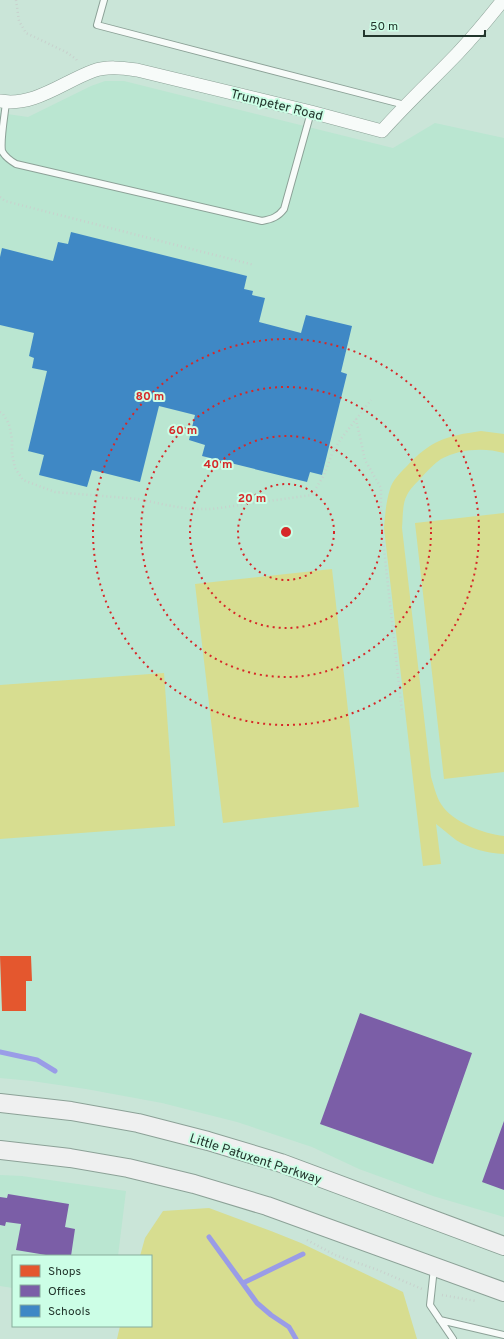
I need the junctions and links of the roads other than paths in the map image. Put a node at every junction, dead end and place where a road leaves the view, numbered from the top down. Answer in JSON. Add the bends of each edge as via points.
{"nodes":[{"id":1,"x":104,"y":0,"type":"edge"},
{"id":2,"x":503,"y":0,"type":"edge"},
{"id":3,"x":3,"y":102,"type":"edge"},
{"id":4,"x":405,"y":105,"type":"junction"},
{"id":5,"x":311,"y":112,"type":"junction"},
{"id":6,"x":0,"y":1103,"type":"edge"},
{"id":7,"x":0,"y":1150,"type":"edge"},
{"id":8,"x":504,"y":1246,"type":"edge"},
{"id":9,"x":435,"y":1266,"type":"junction"},
{"id":10,"x":504,"y":1292,"type":"edge"},
{"id":11,"x":440,"y":1320,"type":"junction"},
{"id":12,"x":504,"y":1335,"type":"edge"},
{"id":13,"x":453,"y":1339,"type":"edge"}],
"edges":[{"from":1,"to":4,"type":"lane","via":[[97,25]]},
{"from":2,"to":4,"type":"street","name":"Trumpeter Road","via":[[457,54]]},
{"from":3,"to":5,"type":"street","name":"Trumpeter Road","via":[[28,100],[94,71],[120,68]]},
{"from":3,"to":5,"type":"lane","via":[[2,150],[16,164],[262,220],[273,219],[284,209]]},
{"from":4,"to":5,"type":"street","name":"Trumpeter Road","via":[[382,131]]},
{"from":6,"to":8,"type":"main road","name":"Little Patuxent Parkway","via":[[78,1112],[138,1123],[208,1141],[281,1163]]},
{"from":7,"to":9,"type":"main road","via":[[128,1168],[194,1184],[267,1206]]},
{"from":9,"to":10,"type":"main road"},
{"from":9,"to":11,"type":"lane","via":[[430,1305]]},
{"from":11,"to":12,"type":"lane"},
{"from":11,"to":13,"type":"lane"}]}
